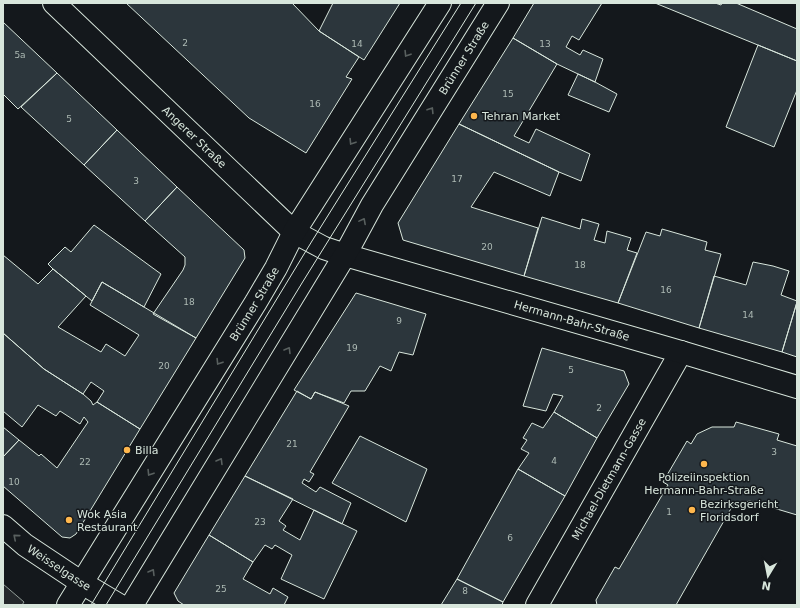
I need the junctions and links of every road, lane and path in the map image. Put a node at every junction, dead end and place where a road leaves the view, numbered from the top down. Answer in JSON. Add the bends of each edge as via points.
{"nodes":[{"id":1,"x":54,"y":3,"type":"edge"},
{"id":2,"x":440,"y":3,"type":"edge"},
{"id":3,"x":498,"y":3,"type":"edge"},
{"id":4,"x":294,"y":232,"type":"junction"},
{"id":5,"x":345,"y":255,"type":"junction"},
{"id":6,"x":681,"y":352,"type":"junction"},
{"id":7,"x":797,"y":387,"type":"edge"},
{"id":8,"x":3,"y":526,"type":"edge"},
{"id":9,"x":82,"y":583,"type":"junction"},
{"id":10,"x":68,"y":605,"type":"edge"},
{"id":11,"x":119,"y":605,"type":"edge"},
{"id":12,"x":132,"y":605,"type":"edge"},
{"id":13,"x":537,"y":605,"type":"edge"}],
"edges":[{"from":1,"to":4,"type":"main road","name":"Angerer Straße"},
{"from":2,"to":4,"type":"main road","name":"Brünner Straße","one_way":true},
{"from":5,"to":3,"type":"main road","name":"Brünner Straße","one_way":true,"via":[[372,205]]},
{"from":4,"to":5,"type":"main road","name":"Angerer Straße","via":[[324,248]]},
{"from":4,"to":9,"type":"main road","name":"Brünner Straße","one_way":true,"via":[[256,302]]},
{"from":5,"to":6,"type":"main road","name":"Hermann-Bahr-Straße"},
{"from":12,"to":5,"type":"main road","name":"Brünner Straße","one_way":true},
{"from":6,"to":7,"type":"main road","name":"Hermann-Bahr-Straße"},
{"from":6,"to":13,"type":"main road","name":"Michael-Dietmann-Gasse"},
{"from":9,"to":8,"type":"main road","name":"Weisselgasse","one_way":true,"via":[[25,545]]},
{"from":9,"to":10,"type":"main road","name":"Brünner Straße"},
{"from":9,"to":11,"type":"main road","name":"Weisselgasse"}]}
